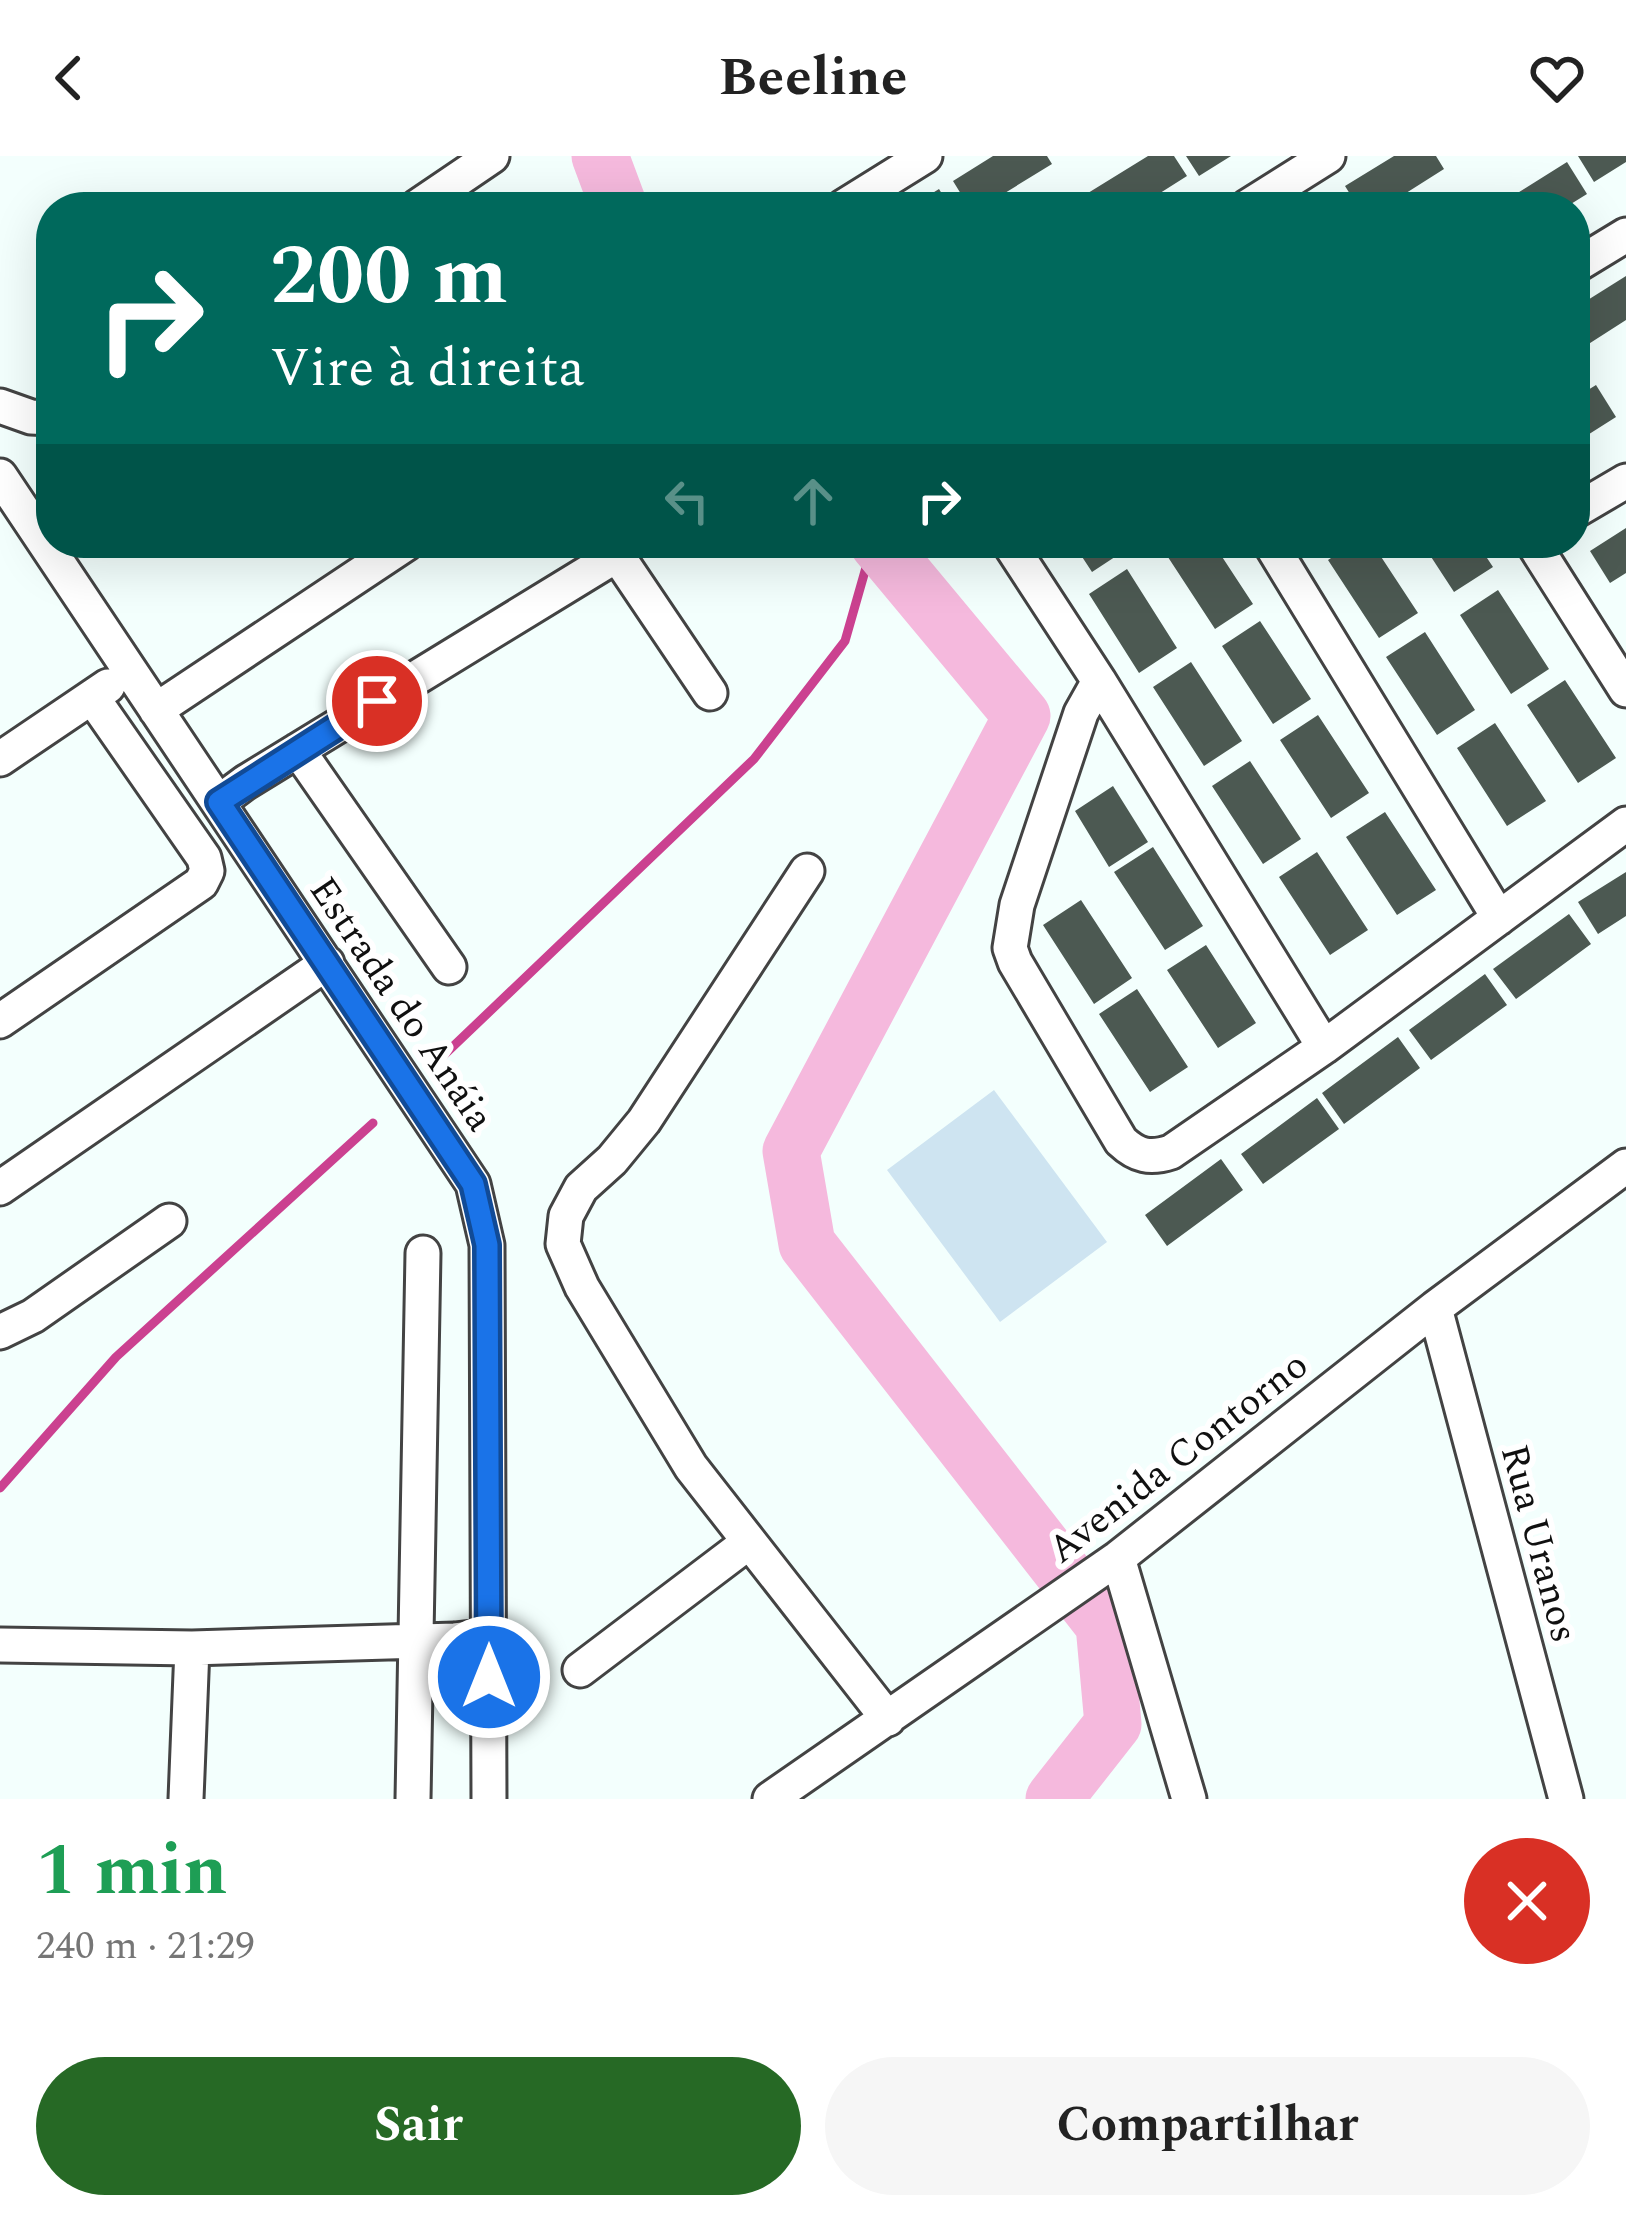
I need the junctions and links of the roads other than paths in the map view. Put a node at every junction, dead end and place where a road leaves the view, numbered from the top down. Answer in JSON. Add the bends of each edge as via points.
{"nodes":[{"id":1,"x":492,"y":156,"type":"edge"},
{"id":2,"x":926,"y":156,"type":"edge"},
{"id":3,"x":1328,"y":156,"type":"edge"},
{"id":4,"x":443,"y":192,"type":"edge"},
{"id":5,"x":867,"y":192,"type":"edge"},
{"id":6,"x":1271,"y":192,"type":"edge"},
{"id":7,"x":1626,"y":235,"type":"edge"},
{"id":8,"x":1590,"y":257,"type":"edge"},
{"id":9,"x":0,"y":406,"type":"edge"},
{"id":10,"x":36,"y":417,"type":"edge"},
{"id":11,"x":0,"y":476,"type":"edge"},
{"id":12,"x":1626,"y":481,"type":"edge"},
{"id":13,"x":1590,"y":502,"type":"edge"},
{"id":14,"x":36,"y":530,"type":"edge"},
{"id":15,"x":55,"y":558,"type":"edge"},
{"id":16,"x":384,"y":558,"type":"edge"},
{"id":17,"x":612,"y":558,"type":"edge"},
{"id":18,"x":619,"y":558,"type":"edge"},
{"id":19,"x":1019,"y":558,"type":"edge"},
{"id":20,"x":1279,"y":558,"type":"edge"},
{"id":21,"x":1542,"y":558,"type":"edge"},
{"id":22,"x":130,"y":671,"type":"junction"},
{"id":23,"x":1099,"y":681,"type":"junction"},
{"id":24,"x":1626,"y":690,"type":"edge"},
{"id":25,"x":710,"y":693,"type":"dead end"},
{"id":26,"x":92,"y":697,"type":"junction"},
{"id":27,"x":156,"y":710,"type":"junction"},
{"id":28,"x":298,"y":750,"type":"junction"},
{"id":29,"x":0,"y":759,"type":"edge"},
{"id":30,"x":219,"y":802,"type":"junction"},
{"id":31,"x":1626,"y":824,"type":"edge"},
{"id":32,"x":807,"y":871,"type":"dead end"},
{"id":33,"x":1499,"y":918,"type":"junction"},
{"id":34,"x":327,"y":963,"type":"junction"},
{"id":35,"x":449,"y":967,"type":"dead end"},
{"id":36,"x":0,"y":1021,"type":"edge"},
{"id":37,"x":1324,"y":1047,"type":"junction"},
{"id":38,"x":1626,"y":1166,"type":"edge"},
{"id":39,"x":0,"y":1188,"type":"edge"},
{"id":40,"x":169,"y":1220,"type":"dead end"},
{"id":41,"x":423,"y":1253,"type":"dead end"},
{"id":42,"x":1435,"y":1308,"type":"junction"},
{"id":43,"x":0,"y":1332,"type":"edge"},
{"id":44,"x":749,"y":1542,"type":"junction"},
{"id":45,"x":1113,"y":1562,"type":"junction"},
{"id":46,"x":489,"y":1636,"type":"junction"},
{"id":47,"x":416,"y":1641,"type":"junction"},
{"id":48,"x":0,"y":1645,"type":"edge"},
{"id":49,"x":192,"y":1648,"type":"junction"},
{"id":50,"x":580,"y":1670,"type":"dead end"},
{"id":51,"x":888,"y":1719,"type":"junction"},
{"id":52,"x":820,"y":1784,"type":"edge"},
{"id":53,"x":186,"y":1799,"type":"edge"},
{"id":54,"x":413,"y":1799,"type":"edge"},
{"id":55,"x":489,"y":1799,"type":"edge"},
{"id":56,"x":770,"y":1799,"type":"edge"},
{"id":57,"x":1189,"y":1799,"type":"edge"},
{"id":58,"x":1566,"y":1799,"type":"edge"}],
"edges":[{"from":1,"to":4,"type":"street"},
{"from":2,"to":5,"type":"street"},
{"from":3,"to":6,"type":"street"},
{"from":7,"to":8,"type":"street"},
{"from":9,"to":10,"type":"street"},
{"from":11,"to":14,"type":"street","name":"Estrada do Anáia"},
{"from":12,"to":13,"type":"street"},
{"from":15,"to":22,"type":"street","name":"Estrada do Anáia"},
{"from":16,"to":27,"type":"street"},
{"from":17,"to":28,"type":"street"},
{"from":18,"to":25,"type":"street"},
{"from":19,"to":23,"type":"street"},
{"from":20,"to":33,"type":"street"},
{"from":21,"to":24,"type":"street"},
{"from":22,"to":26,"type":"street"},
{"from":22,"to":27,"type":"street","name":"Estrada do Anáia"},
{"from":23,"to":37,"type":"street"},
{"from":23,"to":37,"type":"street","via":[[1081,713],[1010,948],[1121,1141],[1147,1156],[1171,1152]]},
{"from":26,"to":29,"type":"street"},
{"from":26,"to":36,"type":"street","via":[[207,871],[201,883]]},
{"from":27,"to":30,"type":"street","name":"Estrada do Anáia"},
{"from":28,"to":30,"type":"street"},
{"from":28,"to":35,"type":"street"},
{"from":30,"to":34,"type":"street","name":"Estrada do Anáia"},
{"from":31,"to":33,"type":"street"},
{"from":32,"to":44,"type":"street","via":[[644,1121],[581,1188],[563,1244],[692,1467]]},
{"from":33,"to":37,"type":"street"},
{"from":34,"to":39,"type":"street"},
{"from":34,"to":46,"type":"street","name":"Estrada do Anáia","via":[[473,1184],[481,1210]]},
{"from":38,"to":42,"type":"street","name":"Avenida Contorno"},
{"from":40,"to":43,"type":"street"},
{"from":41,"to":47,"type":"street"},
{"from":42,"to":45,"type":"street","name":"Avenida Contorno"},
{"from":42,"to":58,"type":"street","name":"Rua Uranos"},
{"from":44,"to":50,"type":"street"},
{"from":44,"to":51,"type":"street"},
{"from":45,"to":51,"type":"street","name":"Avenida Contorno"},
{"from":45,"to":57,"type":"street"},
{"from":46,"to":47,"type":"street"},
{"from":46,"to":55,"type":"street","name":"Estrada do Anáia"},
{"from":47,"to":49,"type":"street"},
{"from":47,"to":54,"type":"street"},
{"from":48,"to":49,"type":"street"},
{"from":49,"to":53,"type":"street"},
{"from":51,"to":52,"type":"street","name":"Avenida Contorno"},
{"from":52,"to":56,"type":"street","name":"Avenida Contorno"}]}
